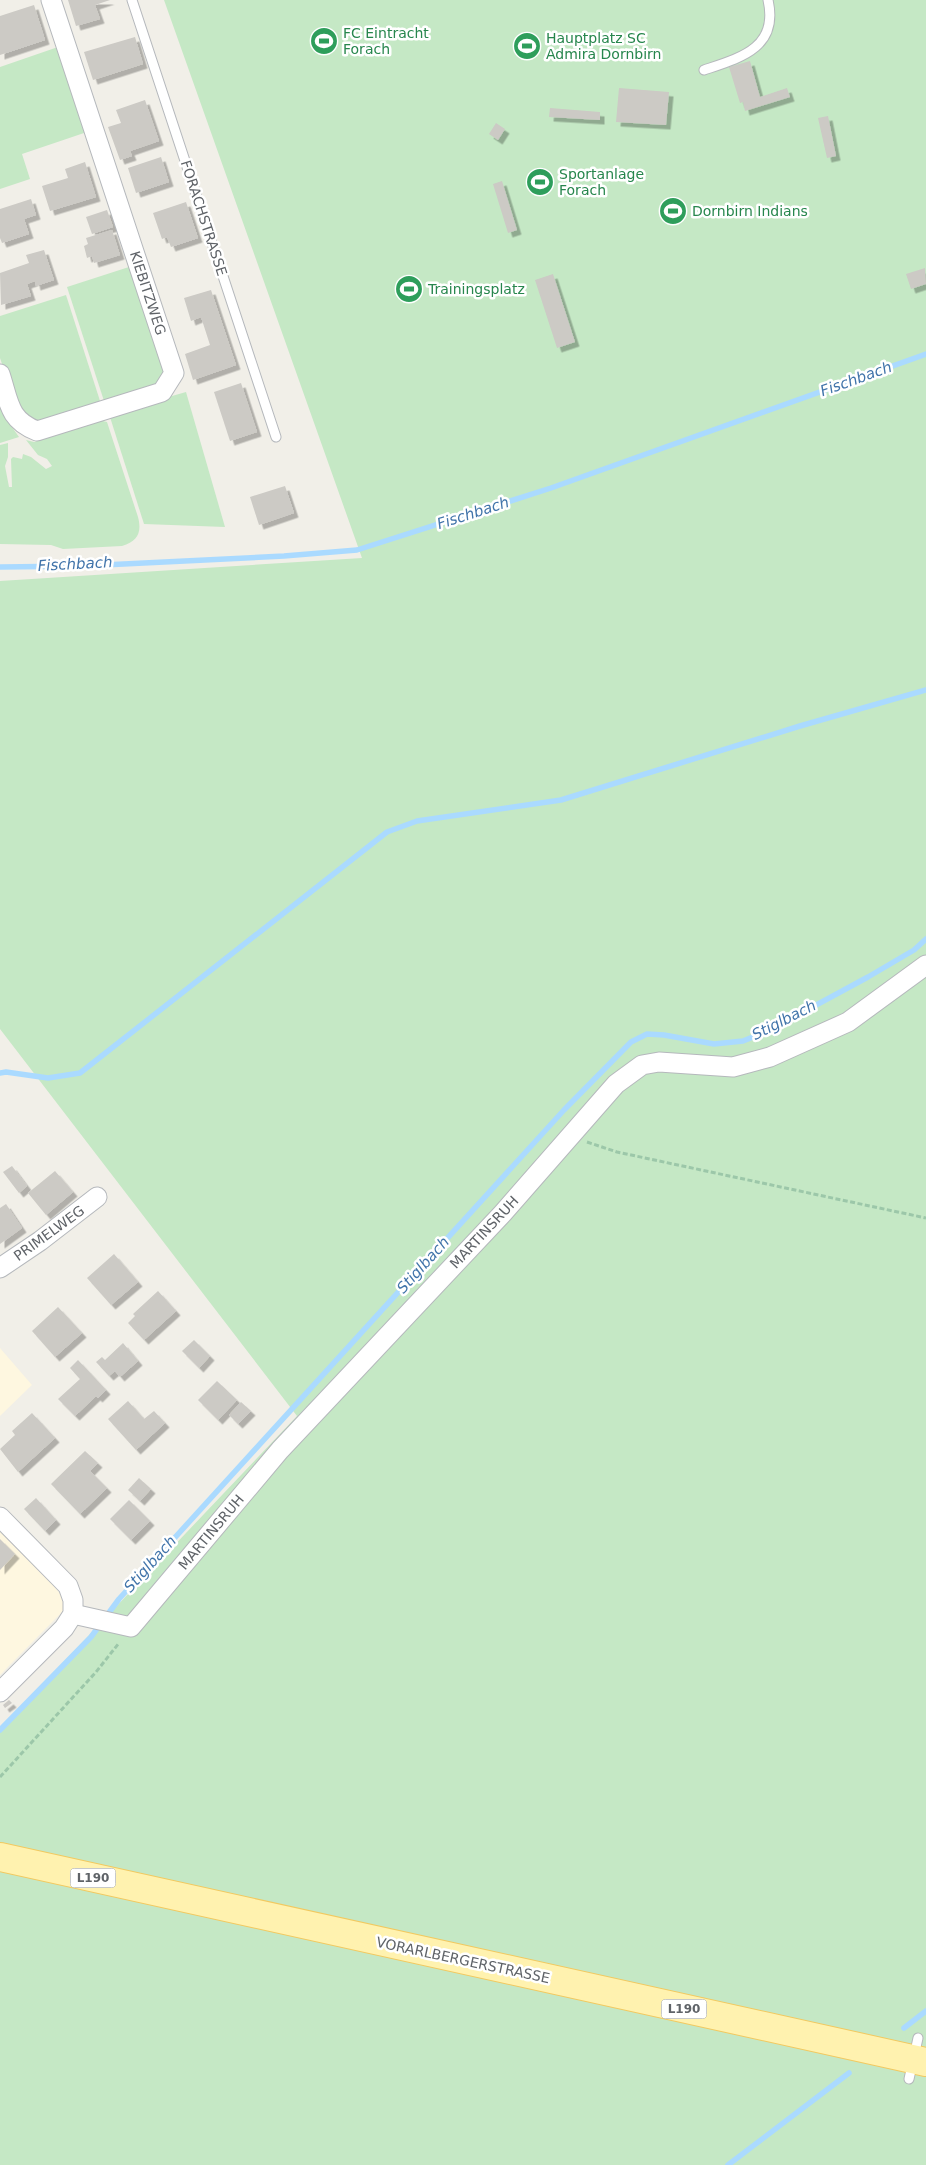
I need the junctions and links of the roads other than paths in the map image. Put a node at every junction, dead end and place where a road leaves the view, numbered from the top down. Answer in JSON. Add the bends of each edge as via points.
{"nodes":[{"id":1,"x":51,"y":0,"type":"edge"},
{"id":2,"x":132,"y":0,"type":"edge"},
{"id":3,"x":768,"y":0,"type":"edge"},
{"id":4,"x":704,"y":70,"type":"dead end"},
{"id":5,"x":0,"y":374,"type":"edge"},
{"id":6,"x":276,"y":437,"type":"dead end"},
{"id":7,"x":926,"y":965,"type":"edge"},
{"id":8,"x":97,"y":1197,"type":"dead end"},
{"id":9,"x":0,"y":1268,"type":"edge"},
{"id":10,"x":0,"y":1517,"type":"edge"},
{"id":11,"x":81,"y":1616,"type":"junction"},
{"id":12,"x":0,"y":1692,"type":"edge"},
{"id":13,"x":0,"y":1857,"type":"edge"},
{"id":14,"x":917,"y":2059,"type":"edge"}],
"edges":[{"from":1,"to":5,"type":"street","name":"KIEBITZWEG","via":[[174,373],[162,392],[37,431],[14,417]]},
{"from":2,"to":6,"type":"lane","name":"FORACHSTRASSE"},
{"from":3,"to":4,"type":"lane","via":[[767,30],[755,49]]},
{"from":7,"to":11,"type":"street","name":"MARTINSRUH","via":[[848,1022],[770,1057],[733,1066],[659,1062],[642,1065],[616,1084],[503,1213],[280,1450],[124,1626]]},
{"from":8,"to":9,"type":"street","name":"PRIMELWEG"},
{"from":10,"to":11,"type":"street","via":[[68,1586]]},
{"from":11,"to":12,"type":"street","via":[[64,1628]]},
{"from":13,"to":14,"type":"main road","name":"VORARLBERGERSTRASSE","number":"L190"}]}
